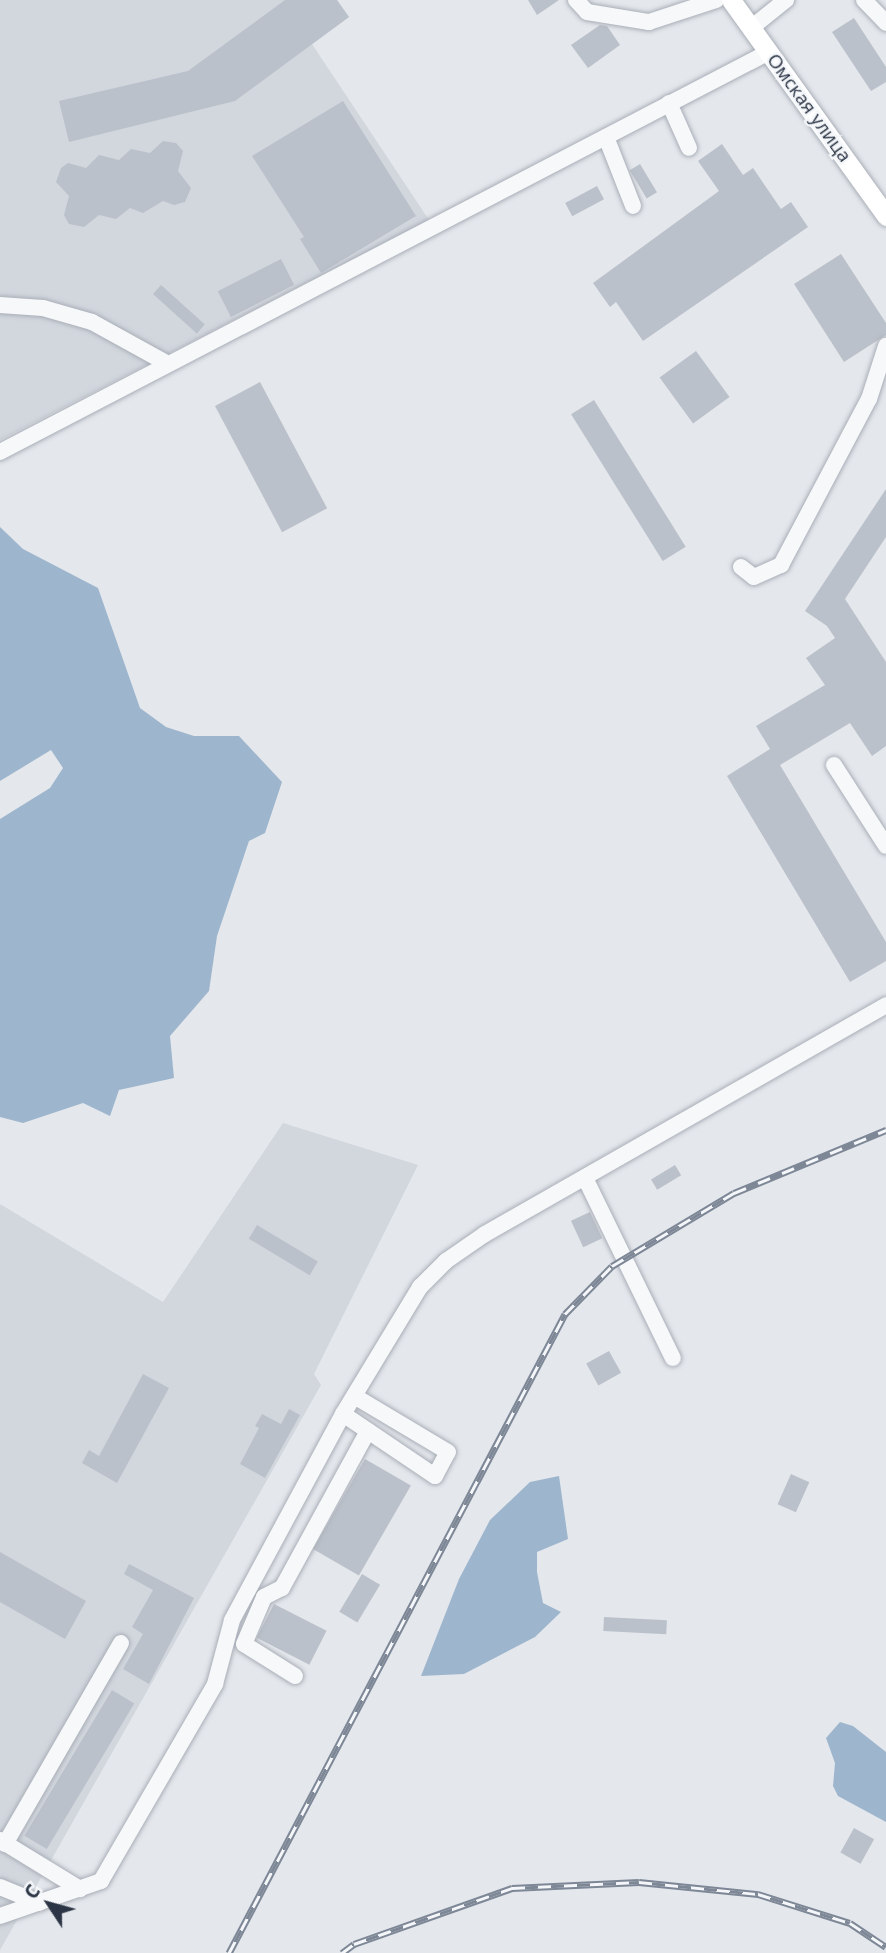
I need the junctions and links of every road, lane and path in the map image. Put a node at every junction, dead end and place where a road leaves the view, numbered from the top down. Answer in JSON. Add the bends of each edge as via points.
{"nodes":[{"id":1,"x":576,"y":0,"type":"edge"},
{"id":2,"x":716,"y":0,"type":"edge"},
{"id":3,"x":731,"y":0,"type":"edge"},
{"id":4,"x":786,"y":0,"type":"edge"},
{"id":5,"x":864,"y":0,"type":"edge"},
{"id":6,"x":886,"y":23,"type":"edge"},
{"id":7,"x":751,"y":27,"type":"junction"},
{"id":8,"x":769,"y":52,"type":"junction"},
{"id":9,"x":669,"y":103,"type":"junction"},
{"id":10,"x":606,"y":136,"type":"junction"},
{"id":11,"x":689,"y":148,"type":"dead end"},
{"id":12,"x":634,"y":206,"type":"dead end"},
{"id":13,"x":886,"y":216,"type":"edge"},
{"id":14,"x":0,"y":305,"type":"edge"},
{"id":15,"x":886,"y":346,"type":"edge"},
{"id":16,"x":168,"y":364,"type":"junction"},
{"id":17,"x":0,"y":452,"type":"edge"},
{"id":18,"x":741,"y":567,"type":"dead end"},
{"id":19,"x":834,"y":765,"type":"dead end"},
{"id":20,"x":886,"y":846,"type":"edge"},
{"id":21,"x":886,"y":1005,"type":"edge"},
{"id":22,"x":586,"y":1180,"type":"junction"},
{"id":23,"x":673,"y":1358,"type":"dead end"},
{"id":24,"x":354,"y":1396,"type":"junction"},
{"id":25,"x":343,"y":1414,"type":"junction"},
{"id":26,"x":368,"y":1432,"type":"junction"},
{"id":27,"x":121,"y":1643,"type":"dead end"},
{"id":28,"x":295,"y":1676,"type":"dead end"},
{"id":29,"x":3,"y":1842,"type":"edge"},
{"id":30,"x":0,"y":1886,"type":"edge"},
{"id":31,"x":80,"y":1889,"type":"junction"},
{"id":32,"x":39,"y":1903,"type":"junction"},
{"id":33,"x":0,"y":1916,"type":"edge"}],
"edges":[{"from":1,"to":2,"type":"lane","via":[[587,12],[637,22],[679,15]]},
{"from":3,"to":7,"type":"main road","name":"Омская улица"},
{"from":4,"to":7,"type":"lane"},
{"from":5,"to":6,"type":"lane"},
{"from":7,"to":8,"type":"main road","name":"Омская улица"},
{"from":8,"to":9,"type":"lane"},
{"from":8,"to":13,"type":"main road","name":"Омская улица"},
{"from":9,"to":10,"type":"lane"},
{"from":9,"to":11,"type":"lane"},
{"from":10,"to":12,"type":"lane"},
{"from":10,"to":16,"type":"lane"},
{"from":14,"to":16,"type":"lane","via":[[43,308],[92,322]]},
{"from":15,"to":18,"type":"lane","via":[[869,399],[781,565],[754,577]]},
{"from":16,"to":17,"type":"lane"},
{"from":19,"to":20,"type":"lane"},
{"from":21,"to":22,"type":"lane"},
{"from":22,"to":23,"type":"lane"},
{"from":22,"to":24,"type":"lane","via":[[485,1234],[446,1261],[420,1286]]},
{"from":24,"to":25,"type":"lane"},
{"from":24,"to":26,"type":"lane","via":[[448,1451],[435,1476]]},
{"from":25,"to":26,"type":"lane"},
{"from":25,"to":31,"type":"lane","via":[[232,1620],[215,1684],[101,1881]]},
{"from":26,"to":28,"type":"lane","via":[[282,1588],[264,1597],[244,1644]]},
{"from":27,"to":29,"type":"lane"},
{"from":29,"to":31,"type":"lane"},
{"from":30,"to":32,"type":"lane"},
{"from":31,"to":32,"type":"lane"},
{"from":32,"to":33,"type":"lane"}]}
